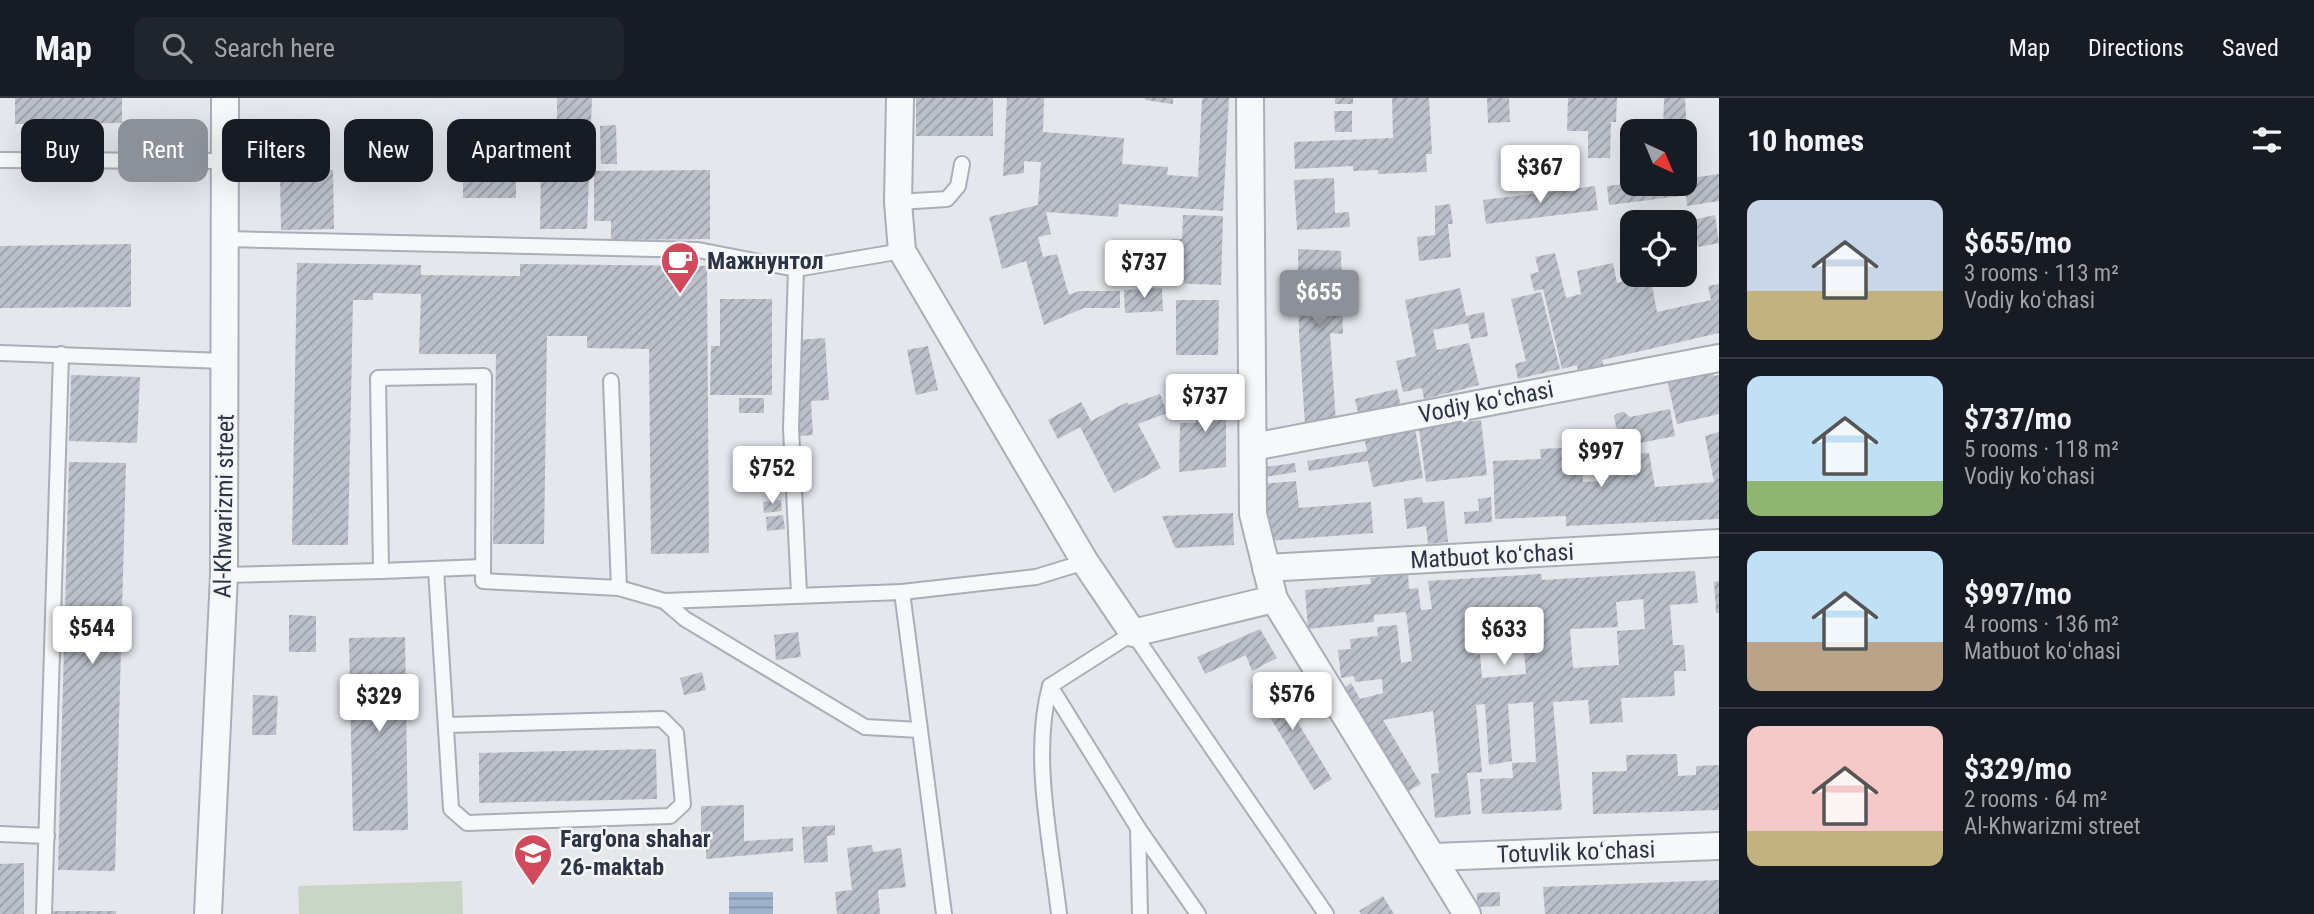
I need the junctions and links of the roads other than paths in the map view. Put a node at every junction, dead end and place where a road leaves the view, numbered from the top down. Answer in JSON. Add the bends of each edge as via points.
{"nodes":[{"id":1,"x":225,"y":98,"type":"edge"},
{"id":2,"x":900,"y":98,"type":"edge"},
{"id":3,"x":1250,"y":98,"type":"edge"},
{"id":4,"x":225,"y":119,"type":"edge"},
{"id":5,"x":0,"y":160,"type":"edge"},
{"id":6,"x":222,"y":161,"type":"edge"},
{"id":7,"x":962,"y":164,"type":"dead end"},
{"id":8,"x":226,"y":182,"type":"edge"},
{"id":9,"x":898,"y":202,"type":"junction"},
{"id":10,"x":226,"y":239,"type":"junction"},
{"id":11,"x":902,"y":251,"type":"junction"},
{"id":12,"x":796,"y":269,"type":"junction"},
{"id":13,"x":0,"y":354,"type":"edge"},
{"id":14,"x":61,"y":354,"type":"junction"},
{"id":15,"x":1719,"y":358,"type":"edge"},
{"id":16,"x":225,"y":361,"type":"junction"},
{"id":17,"x":611,"y":381,"type":"dead end"},
{"id":18,"x":1253,"y":447,"type":"junction"},
{"id":19,"x":1719,"y":543,"type":"edge"},
{"id":20,"x":1085,"y":562,"type":"junction"},
{"id":21,"x":483,"y":567,"type":"junction"},
{"id":22,"x":1266,"y":568,"type":"junction"},
{"id":23,"x":436,"y":569,"type":"junction"},
{"id":24,"x":381,"y":571,"type":"junction"},
{"id":25,"x":224,"y":575,"type":"junction"},
{"id":26,"x":619,"y":588,"type":"junction"},
{"id":27,"x":902,"y":592,"type":"junction"},
{"id":28,"x":799,"y":594,"type":"junction"},
{"id":29,"x":1274,"y":599,"type":"junction"},
{"id":30,"x":664,"y":601,"type":"junction"},
{"id":31,"x":1133,"y":633,"type":"junction"},
{"id":32,"x":1050,"y":686,"type":"junction"},
{"id":33,"x":447,"y":725,"type":"junction"},
{"id":34,"x":920,"y":730,"type":"junction"},
{"id":35,"x":1138,"y":828,"type":"junction"},
{"id":36,"x":0,"y":834,"type":"edge"},
{"id":37,"x":47,"y":836,"type":"junction"},
{"id":38,"x":1719,"y":846,"type":"edge"},
{"id":39,"x":1433,"y":858,"type":"junction"},
{"id":40,"x":44,"y":914,"type":"edge"},
{"id":41,"x":208,"y":914,"type":"edge"},
{"id":42,"x":944,"y":914,"type":"edge"},
{"id":43,"x":1059,"y":914,"type":"edge"},
{"id":44,"x":1139,"y":914,"type":"edge"},
{"id":45,"x":1198,"y":914,"type":"edge"},
{"id":46,"x":1326,"y":914,"type":"edge"},
{"id":47,"x":1467,"y":914,"type":"edge"}],
"edges":[{"from":1,"to":4,"type":"street","name":"Al-Khwarizmi street"},
{"from":2,"to":9,"type":"street"},
{"from":3,"to":18,"type":"street"},
{"from":5,"to":6,"type":"lane"},
{"from":7,"to":9,"type":"lane","via":[[958,186],[947,199]]},
{"from":8,"to":10,"type":"street","name":"Al-Khwarizmi street"},
{"from":9,"to":11,"type":"street"},
{"from":10,"to":12,"type":"lane","via":[[698,250]]},
{"from":10,"to":16,"type":"street","name":"Al-Khwarizmi street"},
{"from":11,"to":12,"type":"lane"},
{"from":11,"to":20,"type":"street"},
{"from":12,"to":28,"type":"lane","via":[[791,428]]},
{"from":13,"to":14,"type":"lane"},
{"from":14,"to":16,"type":"lane"},
{"from":14,"to":37,"type":"lane"},
{"from":15,"to":18,"type":"street","name":"Vodiy koʻchasi"},
{"from":16,"to":25,"type":"street","name":"Al-Khwarizmi street"},
{"from":17,"to":26,"type":"lane"},
{"from":18,"to":22,"type":"street","via":[[1253,514]]},
{"from":19,"to":22,"type":"street","name":"Matbuot koʻchasi"},
{"from":20,"to":27,"type":"lane","via":[[1036,577]]},
{"from":20,"to":31,"type":"street"},
{"from":21,"to":23,"type":"lane"},
{"from":21,"to":24,"type":"lane","via":[[484,376],[378,378]]},
{"from":21,"to":26,"type":"lane","via":[[482,581]]},
{"from":22,"to":29,"type":"street"},
{"from":23,"to":24,"type":"lane"},
{"from":23,"to":33,"type":"lane"},
{"from":24,"to":25,"type":"lane"},
{"from":25,"to":41,"type":"street","name":"Al-Khwarizmi street"},
{"from":26,"to":30,"type":"lane"},
{"from":27,"to":28,"type":"lane"},
{"from":27,"to":34,"type":"lane"},
{"from":28,"to":30,"type":"lane"},
{"from":29,"to":31,"type":"street"},
{"from":29,"to":39,"type":"street"},
{"from":30,"to":34,"type":"lane","via":[[685,620],[865,727]]},
{"from":31,"to":32,"type":"lane"},
{"from":31,"to":46,"type":"lane"},
{"from":32,"to":35,"type":"lane"},
{"from":32,"to":43,"type":"lane","via":[[1042,728]]},
{"from":33,"to":33,"type":"lane","via":[[451,808],[467,823],[670,816],[683,804],[676,733],[662,719]]},
{"from":34,"to":42,"type":"lane"},
{"from":35,"to":44,"type":"lane"},
{"from":35,"to":45,"type":"lane"},
{"from":36,"to":37,"type":"lane"},
{"from":37,"to":40,"type":"lane"},
{"from":38,"to":39,"type":"street","name":"Totuvlik koʻchasi"},
{"from":39,"to":47,"type":"street"}]}
